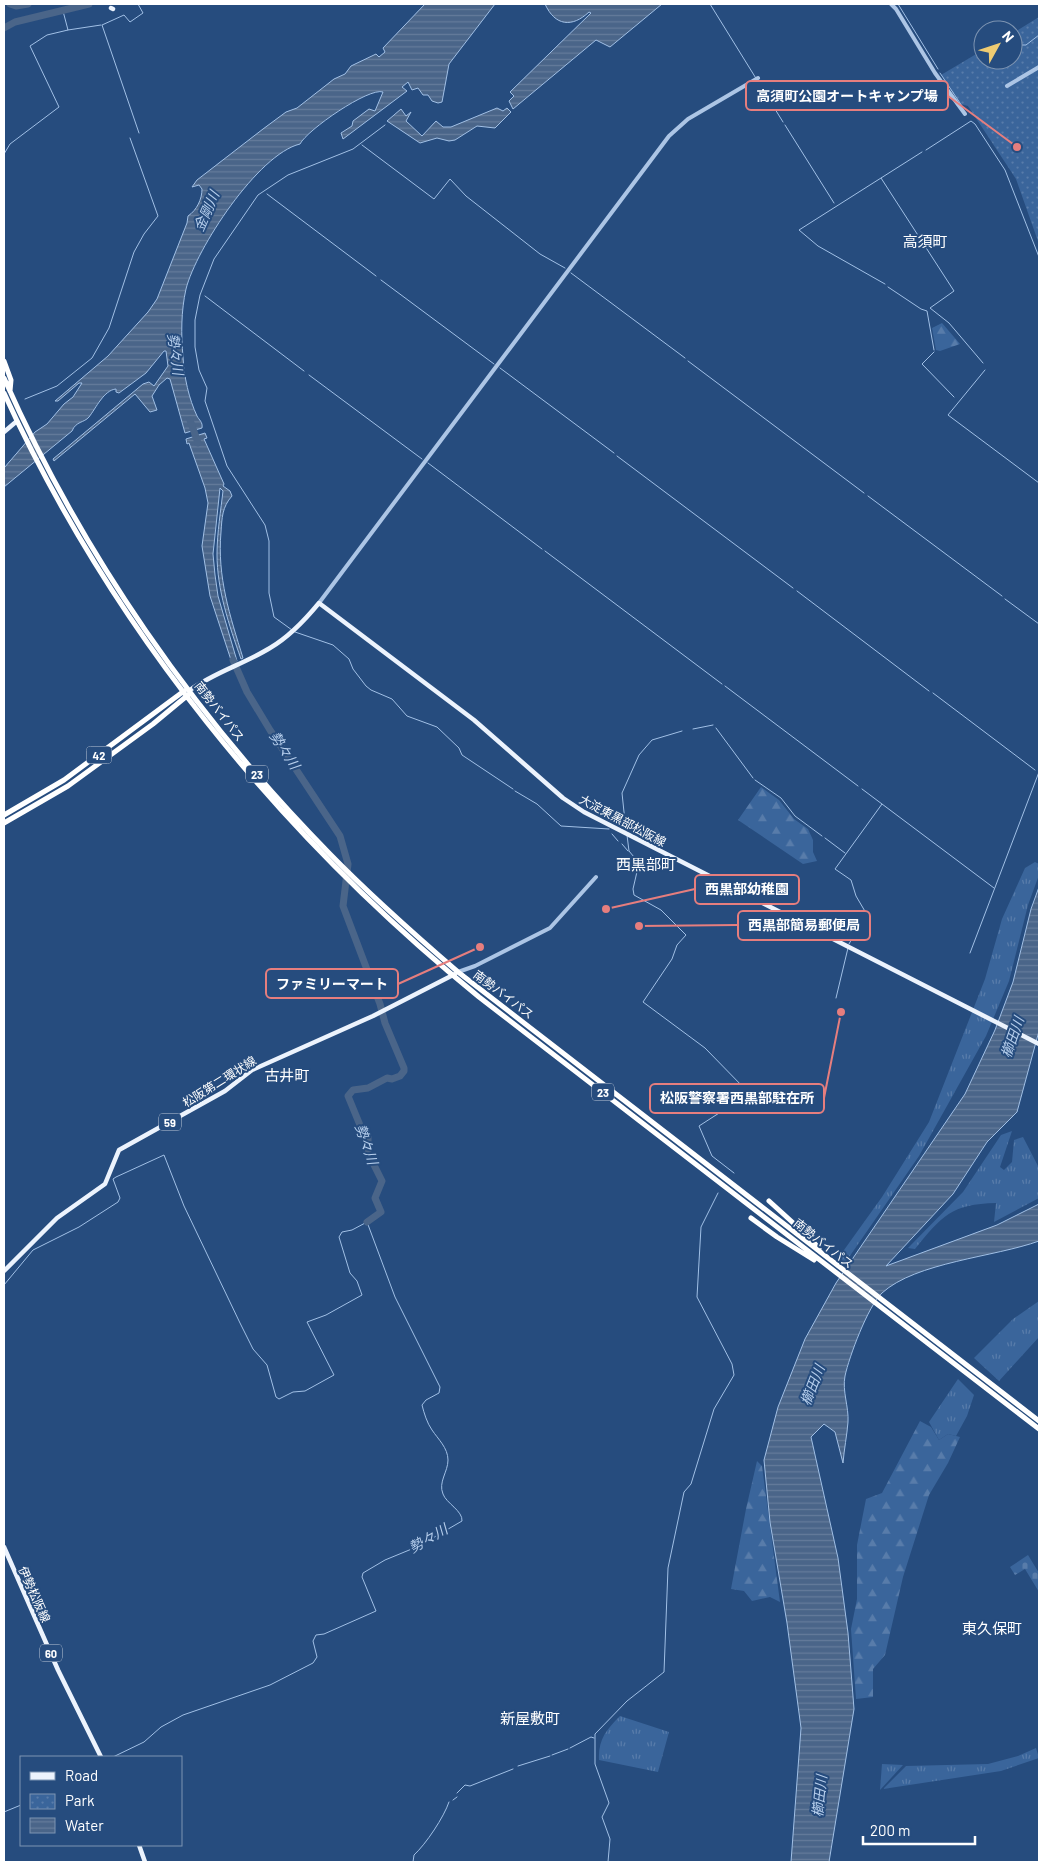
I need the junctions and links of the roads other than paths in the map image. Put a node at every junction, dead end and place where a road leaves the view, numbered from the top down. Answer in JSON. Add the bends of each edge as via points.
{"nodes":[{"id":1,"x":890,"y":4,"type":"edge"},
{"id":2,"x":1039,"y":67,"type":"edge"},
{"id":3,"x":758,"y":78,"type":"dead end"},
{"id":4,"x":1007,"y":86,"type":"dead end"},
{"id":5,"x":965,"y":114,"type":"dead end"},
{"id":6,"x":4,"y":361,"type":"edge"},
{"id":7,"x":4,"y":378,"type":"edge"},
{"id":8,"x":6,"y":394,"type":"edge"},
{"id":9,"x":17,"y":421,"type":"junction"},
{"id":10,"x":4,"y":432,"type":"edge"},
{"id":11,"x":318,"y":603,"type":"junction"},
{"id":12,"x":190,"y":690,"type":"junction"},
{"id":13,"x":183,"y":692,"type":"junction"},
{"id":14,"x":187,"y":697,"type":"junction"},
{"id":15,"x":4,"y":815,"type":"edge"},
{"id":16,"x":4,"y":823,"type":"edge"},
{"id":17,"x":327,"y":855,"type":"junction"},
{"id":18,"x":596,"y":877,"type":"dead end"},
{"id":19,"x":386,"y":912,"type":"junction"},
{"id":20,"x":458,"y":972,"type":"junction"},
{"id":21,"x":453,"y":976,"type":"junction"},
{"id":22,"x":1039,"y":1044,"type":"edge"},
{"id":23,"x":769,"y":1201,"type":"dead end"},
{"id":24,"x":751,"y":1218,"type":"dead end"},
{"id":25,"x":823,"y":1255,"type":"junction"},
{"id":26,"x":819,"y":1261,"type":"junction"},
{"id":27,"x":4,"y":1271,"type":"edge"},
{"id":28,"x":1039,"y":1421,"type":"edge"},
{"id":29,"x":1039,"y":1429,"type":"edge"},
{"id":30,"x":4,"y":1547,"type":"edge"},
{"id":31,"x":101,"y":1756,"type":"edge"},
{"id":32,"x":139,"y":1846,"type":"edge"},
{"id":33,"x":145,"y":1862,"type":"edge"}],
"edges":[{"from":1,"to":5,"type":"street"},
{"from":2,"to":4,"type":"street"},
{"from":3,"to":11,"type":"street","via":[[688,119],[669,136]]},
{"from":6,"to":8,"type":"highway","via":[[11,380]]},
{"from":7,"to":8,"type":"highway","name":"南勢バイパス","number":"23"},
{"from":8,"to":9,"type":"highway","name":"南勢バイパス","number":"23"},
{"from":8,"to":12,"type":"highway","name":"南勢バイパス","number":"23","via":[[18,407],[75,517],[137,618]]},
{"from":9,"to":10,"type":"main road"},
{"from":9,"to":13,"type":"highway","name":"南勢バイパス","number":"23","via":[[71,522],[133,621]]},
{"from":11,"to":12,"type":"main road","via":[[293,631],[268,649],[207,678]]},
{"from":11,"to":22,"type":"main road","name":"大淀東黒部松阪線","via":[[474,720],[563,798],[627,835]]},
{"from":12,"to":13,"type":"highway","number":"42"},
{"from":12,"to":14,"type":"highway"},
{"from":12,"to":17,"type":"highway","name":"南勢バイパス","number":"23"},
{"from":13,"to":14,"type":"highway","name":"南勢バイパス","number":"23"},
{"from":13,"to":15,"type":"highway","number":"42","via":[[64,780]]},
{"from":14,"to":16,"type":"highway","number":"42","via":[[68,786]]},
{"from":14,"to":17,"type":"highway","name":"南勢バイパス","number":"23","via":[[263,791]]},
{"from":17,"to":19,"type":"highway","name":"南勢バイパス","number":"23"},
{"from":18,"to":20,"type":"street","via":[[550,928]]},
{"from":19,"to":20,"type":"highway","name":"南勢バイパス","number":"23"},
{"from":19,"to":21,"type":"highway","name":"南勢バイパス","number":"23"},
{"from":20,"to":21,"type":"main road","name":"松阪第二環状線","number":"59"},
{"from":20,"to":25,"type":"highway","name":"南勢バイパス","number":"23"},
{"from":21,"to":26,"type":"highway","name":"南勢バイパス","number":"23"},
{"from":21,"to":27,"type":"main road","name":"松阪第二環状線","number":"59","via":[[252,1070],[225,1091],[119,1150],[105,1184],[57,1218]]},
{"from":23,"to":25,"type":"highway","via":[[812,1240]]},
{"from":24,"to":26,"type":"highway"},
{"from":25,"to":28,"type":"highway","name":"南勢バイパス","number":"23"},
{"from":26,"to":29,"type":"highway","name":"南勢バイパス","number":"23"},
{"from":30,"to":31,"type":"main road","name":"伊勢松阪線","number":"60","via":[[58,1670]]},
{"from":32,"to":33,"type":"main road"}]}
